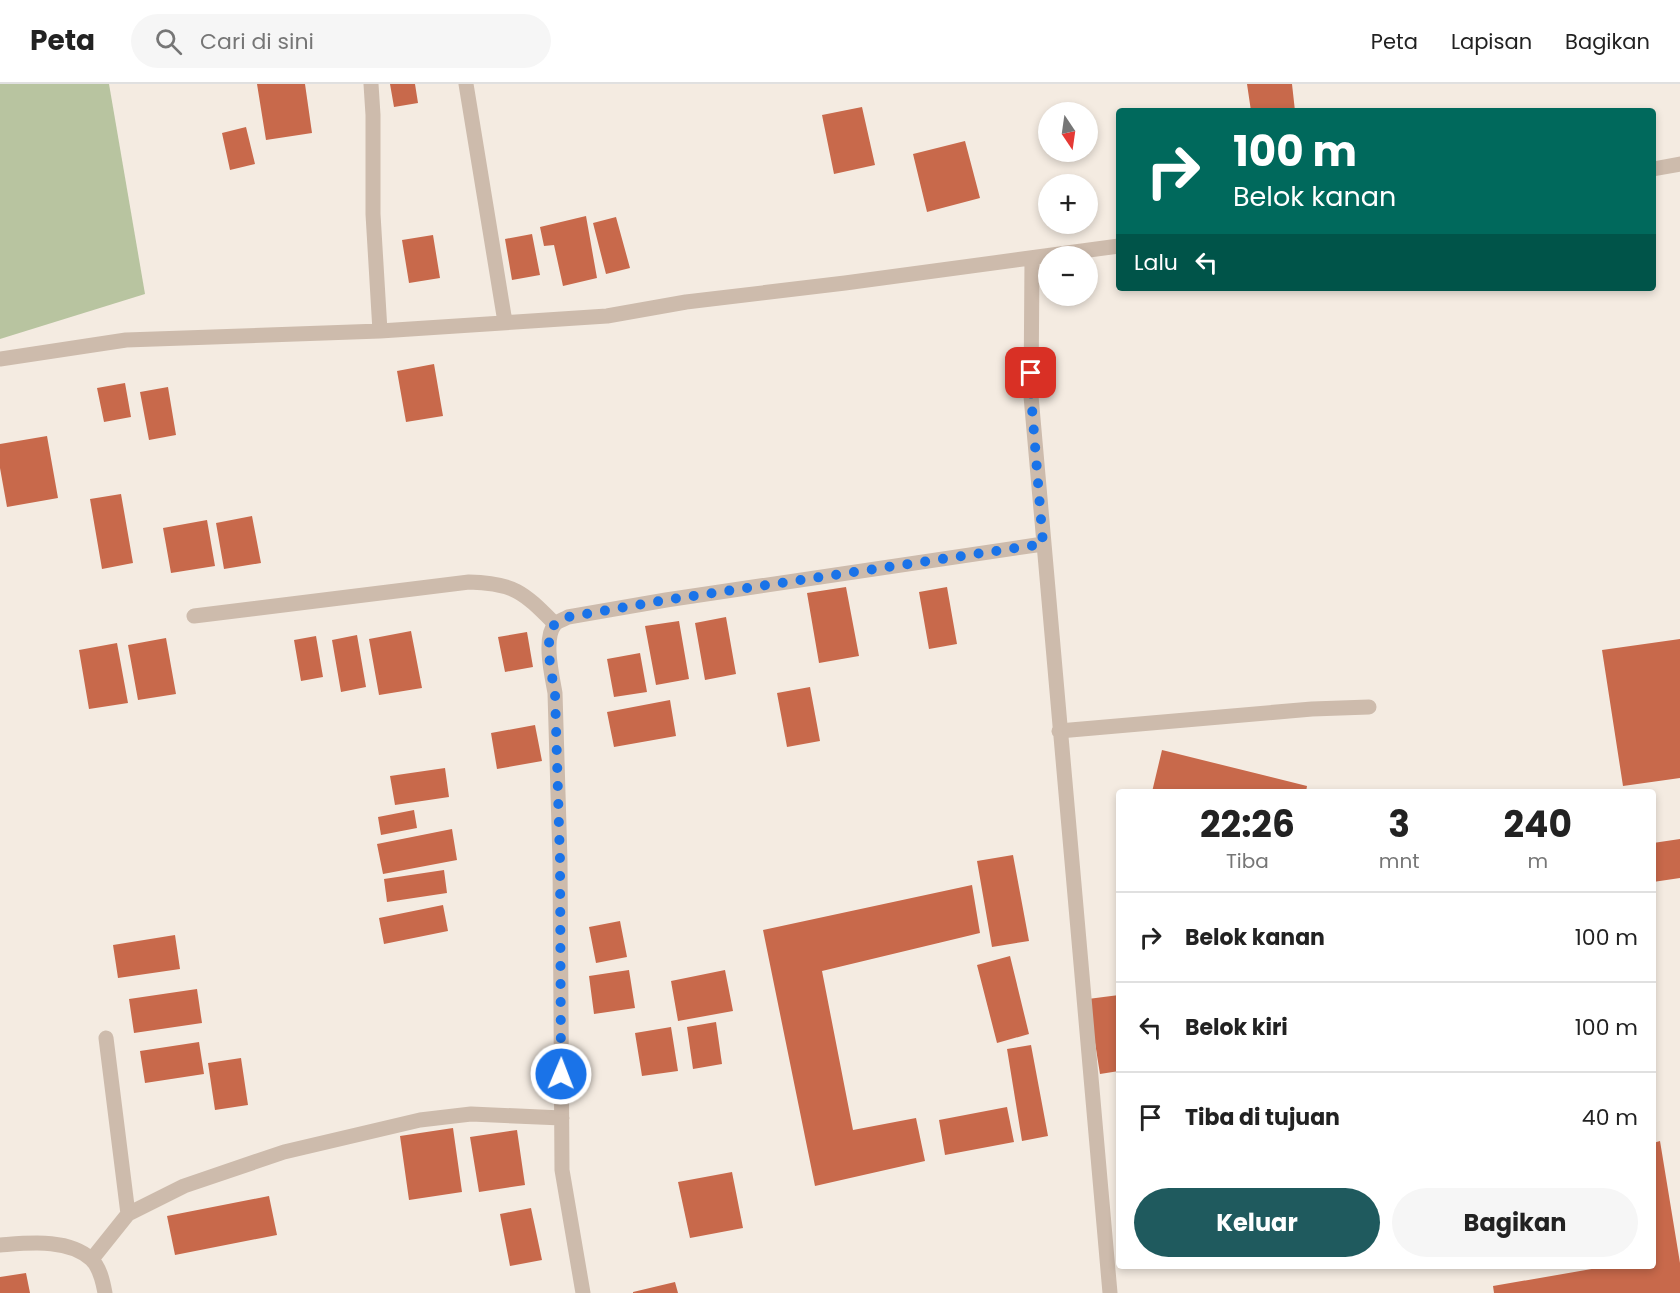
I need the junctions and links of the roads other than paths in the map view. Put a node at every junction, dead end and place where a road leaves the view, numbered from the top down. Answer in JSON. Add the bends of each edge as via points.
{"nodes":[{"id":1,"x":371,"y":84,"type":"edge"},
{"id":2,"x":466,"y":84,"type":"edge"},
{"id":3,"x":1680,"y":164,"type":"edge"},
{"id":4,"x":1656,"y":168,"type":"edge"},
{"id":5,"x":1116,"y":246,"type":"edge"},
{"id":6,"x":1032,"y":259,"type":"junction"},
{"id":7,"x":505,"y":322,"type":"junction"},
{"id":8,"x":380,"y":331,"type":"junction"},
{"id":9,"x":0,"y":359,"type":"edge"},
{"id":10,"x":1043,"y":544,"type":"junction"},
{"id":11,"x":194,"y":616,"type":"dead end"},
{"id":12,"x":555,"y":624,"type":"junction"},
{"id":13,"x":1369,"y":707,"type":"dead end"},
{"id":14,"x":1059,"y":731,"type":"junction"},
{"id":15,"x":106,"y":1038,"type":"dead end"},
{"id":16,"x":562,"y":1118,"type":"junction"},
{"id":17,"x":128,"y":1214,"type":"junction"},
{"id":18,"x":0,"y":1245,"type":"edge"},
{"id":19,"x":92,"y":1259,"type":"junction"},
{"id":20,"x":105,"y":1293,"type":"edge"},
{"id":21,"x":584,"y":1293,"type":"edge"},
{"id":22,"x":1110,"y":1293,"type":"edge"}],
"edges":[{"from":1,"to":8,"type":"street"},
{"from":2,"to":7,"type":"street"},
{"from":3,"to":4,"type":"street"},
{"from":5,"to":6,"type":"street"},
{"from":6,"to":7,"type":"street","via":[[686,302],[607,316]]},
{"from":6,"to":10,"type":"street","via":[[1031,396]]},
{"from":7,"to":8,"type":"street"},
{"from":8,"to":9,"type":"street","via":[[126,340]]},
{"from":10,"to":12,"type":"street","via":[[666,600],[568,617]]},
{"from":10,"to":14,"type":"street"},
{"from":11,"to":12,"type":"street","via":[[495,582],[530,600]]},
{"from":12,"to":16,"type":"street","via":[[549,637],[555,693],[560,848]]},
{"from":13,"to":14,"type":"street"},
{"from":14,"to":22,"type":"street"},
{"from":15,"to":17,"type":"street"},
{"from":16,"to":17,"type":"street","via":[[471,1114],[380,1128],[284,1152],[203,1179]]},
{"from":16,"to":21,"type":"street","via":[[562,1170]]},
{"from":17,"to":19,"type":"street"},
{"from":18,"to":19,"type":"street","via":[[48,1244],[72,1248]]},
{"from":19,"to":20,"type":"street"}]}
